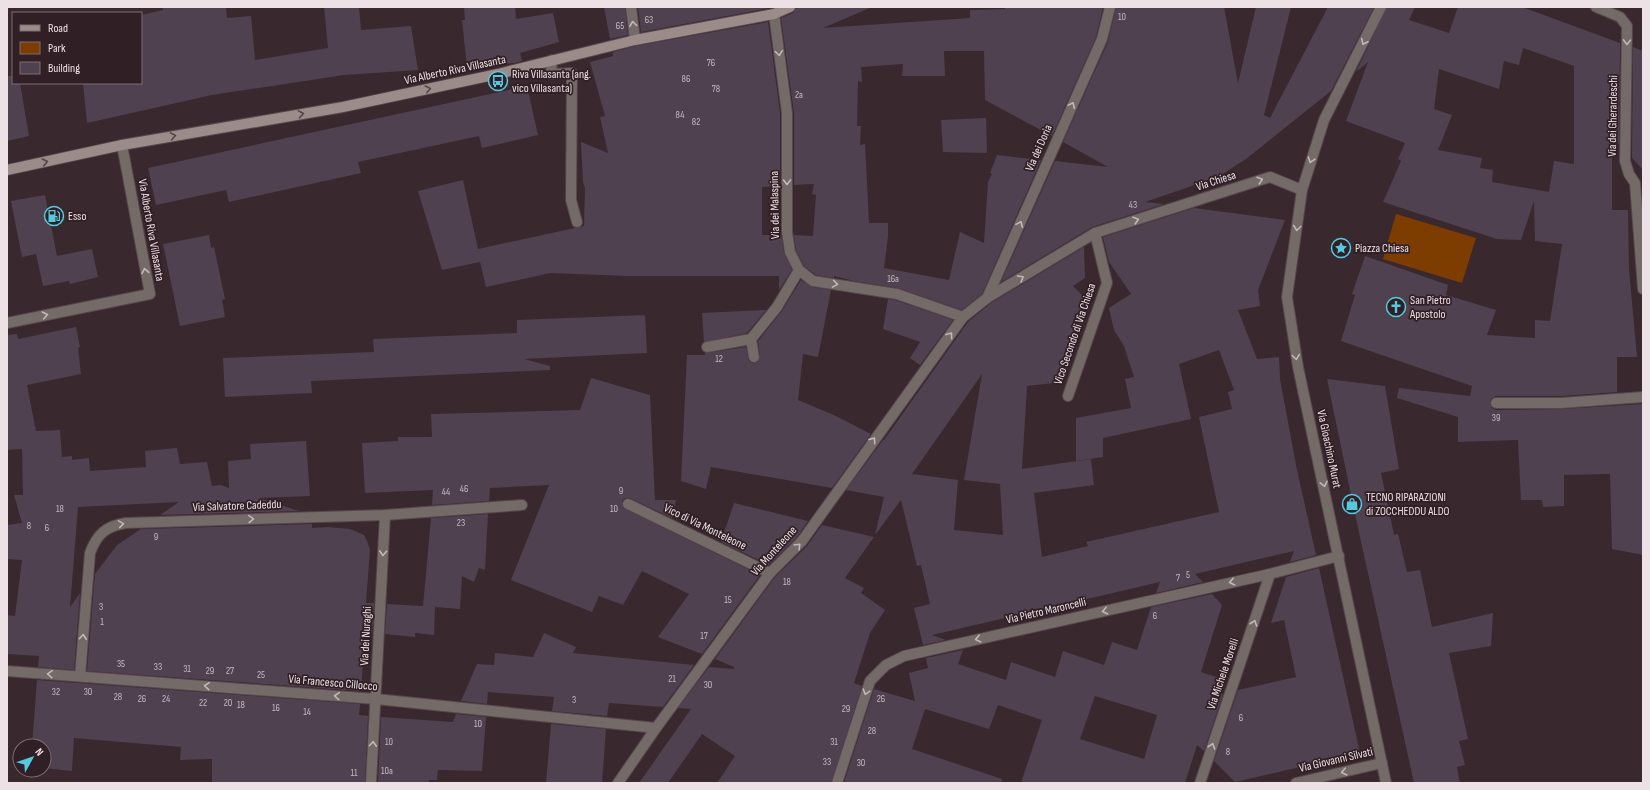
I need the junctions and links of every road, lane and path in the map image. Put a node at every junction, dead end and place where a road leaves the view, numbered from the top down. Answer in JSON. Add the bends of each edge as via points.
{"nodes":[{"id":1,"x":631,"y":7,"type":"edge"},
{"id":2,"x":790,"y":7,"type":"edge"},
{"id":3,"x":1110,"y":7,"type":"edge"},
{"id":4,"x":1382,"y":7,"type":"edge"},
{"id":5,"x":1596,"y":7,"type":"edge"},
{"id":6,"x":774,"y":14,"type":"junction"},
{"id":7,"x":635,"y":40,"type":"junction"},
{"id":8,"x":552,"y":60,"type":"junction"},
{"id":9,"x":122,"y":145,"type":"junction"},
{"id":10,"x":7,"y":170,"type":"edge"},
{"id":11,"x":1639,"y":185,"type":"edge"},
{"id":12,"x":1302,"y":190,"type":"junction"},
{"id":13,"x":577,"y":222,"type":"dead end"},
{"id":14,"x":1095,"y":233,"type":"junction"},
{"id":15,"x":799,"y":270,"type":"junction"},
{"id":16,"x":1643,"y":289,"type":"edge"},
{"id":17,"x":987,"y":298,"type":"junction"},
{"id":18,"x":963,"y":317,"type":"junction"},
{"id":19,"x":7,"y":323,"type":"edge"},
{"id":20,"x":751,"y":339,"type":"junction"},
{"id":21,"x":708,"y":347,"type":"dead end"},
{"id":22,"x":754,"y":357,"type":"dead end"},
{"id":23,"x":1068,"y":396,"type":"dead end"},
{"id":24,"x":1643,"y":397,"type":"edge"},
{"id":25,"x":1496,"y":403,"type":"dead end"},
{"id":26,"x":628,"y":504,"type":"dead end"},
{"id":27,"x":522,"y":505,"type":"dead end"},
{"id":28,"x":385,"y":514,"type":"junction"},
{"id":29,"x":1339,"y":556,"type":"junction"},
{"id":30,"x":770,"y":573,"type":"junction"},
{"id":31,"x":1270,"y":574,"type":"junction"},
{"id":32,"x":7,"y":671,"type":"edge"},
{"id":33,"x":80,"y":676,"type":"junction"},
{"id":34,"x":376,"y":699,"type":"junction"},
{"id":35,"x":656,"y":728,"type":"junction"},
{"id":36,"x":1382,"y":763,"type":"junction"},
{"id":37,"x":371,"y":783,"type":"edge"},
{"id":38,"x":618,"y":783,"type":"edge"},
{"id":39,"x":837,"y":783,"type":"edge"},
{"id":40,"x":1200,"y":783,"type":"edge"},
{"id":41,"x":1296,"y":783,"type":"edge"},
{"id":42,"x":1386,"y":783,"type":"edge"}],
"edges":[{"from":7,"to":1,"type":"street","one_way":true},
{"from":2,"to":6,"type":"street","name":"Via Alberto Riva Villasanta"},
{"from":17,"to":3,"type":"street","name":"Via dei Doria","one_way":true,"via":[[1102,39]]},
{"from":4,"to":12,"type":"street","one_way":true,"via":[[1324,120]]},
{"from":5,"to":11,"type":"street","name":"Via dei Gherardeschi","one_way":true,"via":[[1620,17],[1627,26],[1625,161],[1629,174]]},
{"from":6,"to":7,"type":"street","name":"Via Alberto Riva Villasanta"},
{"from":6,"to":15,"type":"street","name":"Via dei Malaspina","one_way":true,"via":[[787,113],[787,232],[790,252]]},
{"from":7,"to":8,"type":"street","name":"Via Alberto Riva Villasanta"},
{"from":9,"to":8,"type":"street","name":"Via Alberto Riva Villasanta","one_way":true,"via":[[343,107]]},
{"from":8,"to":13,"type":"street","via":[[551,74],[572,73],[571,200]]},
{"from":10,"to":9,"type":"street","name":"Via Alberto Riva Villasanta","one_way":true},
{"from":19,"to":9,"type":"street","name":"Via Alberto Riva Villasanta","one_way":true,"via":[[150,294]]},
{"from":11,"to":16,"type":"street","name":"Via dei Gherardeschi"},
{"from":14,"to":12,"type":"street","name":"Via Chiesa","one_way":true,"via":[[1270,177]]},
{"from":12,"to":29,"type":"street","name":"Via Gioachino Murat","one_way":true,"via":[[1287,297],[1298,367]]},
{"from":17,"to":14,"type":"street","name":"Via Chiesa","one_way":true},
{"from":14,"to":23,"type":"street","name":"Vico Secondo di Via Chiesa","via":[[1107,283]]},
{"from":15,"to":18,"type":"street","name":"Via dei Malaspina","one_way":true,"via":[[813,281],[897,294]]},
{"from":15,"to":20,"type":"street","via":[[777,307]]},
{"from":17,"to":18,"type":"street","name":"Via Chiesa"},
{"from":30,"to":18,"type":"street","name":"Via Monteleone","one_way":true,"via":[[802,541]]},
{"from":20,"to":21,"type":"street"},
{"from":20,"to":22,"type":"street"},
{"from":24,"to":25,"type":"street"},
{"from":26,"to":30,"type":"street","name":"Vico di Via Monteleone"},
{"from":27,"to":28,"type":"street","name":"Via Salvatore Cadeddu"},
{"from":33,"to":28,"type":"street","name":"Via Salvatore Cadeddu","one_way":true,"via":[[90,553],[94,540],[115,525]]},
{"from":28,"to":34,"type":"street","name":"Via dei Nuraghi","one_way":true},
{"from":29,"to":31,"type":"street","name":"Via Pietro Maroncelli"},
{"from":29,"to":36,"type":"street","name":"Via Gioachino Murat"},
{"from":30,"to":35,"type":"street","name":"Via Monteleone"},
{"from":31,"to":39,"type":"street","name":"Via Pietro Maroncelli","one_way":true,"via":[[904,656],[886,665],[870,681]]},
{"from":40,"to":31,"type":"street","name":"Via Michele Morelli","one_way":true},
{"from":33,"to":32,"type":"street","name":"Via Francesco Cillocco","one_way":true},
{"from":34,"to":33,"type":"street","name":"Via Francesco Cillocco","one_way":true},
{"from":34,"to":35,"type":"street","name":"Via Francesco Cillocco"},
{"from":37,"to":34,"type":"street","name":"Via dei Nuraghi","one_way":true},
{"from":35,"to":38,"type":"street","name":"Via Monteleone"},
{"from":36,"to":41,"type":"street","name":"Via Giovanni Silvati","one_way":true},
{"from":36,"to":42,"type":"street","name":"Via Gioachino Murat"}]}
